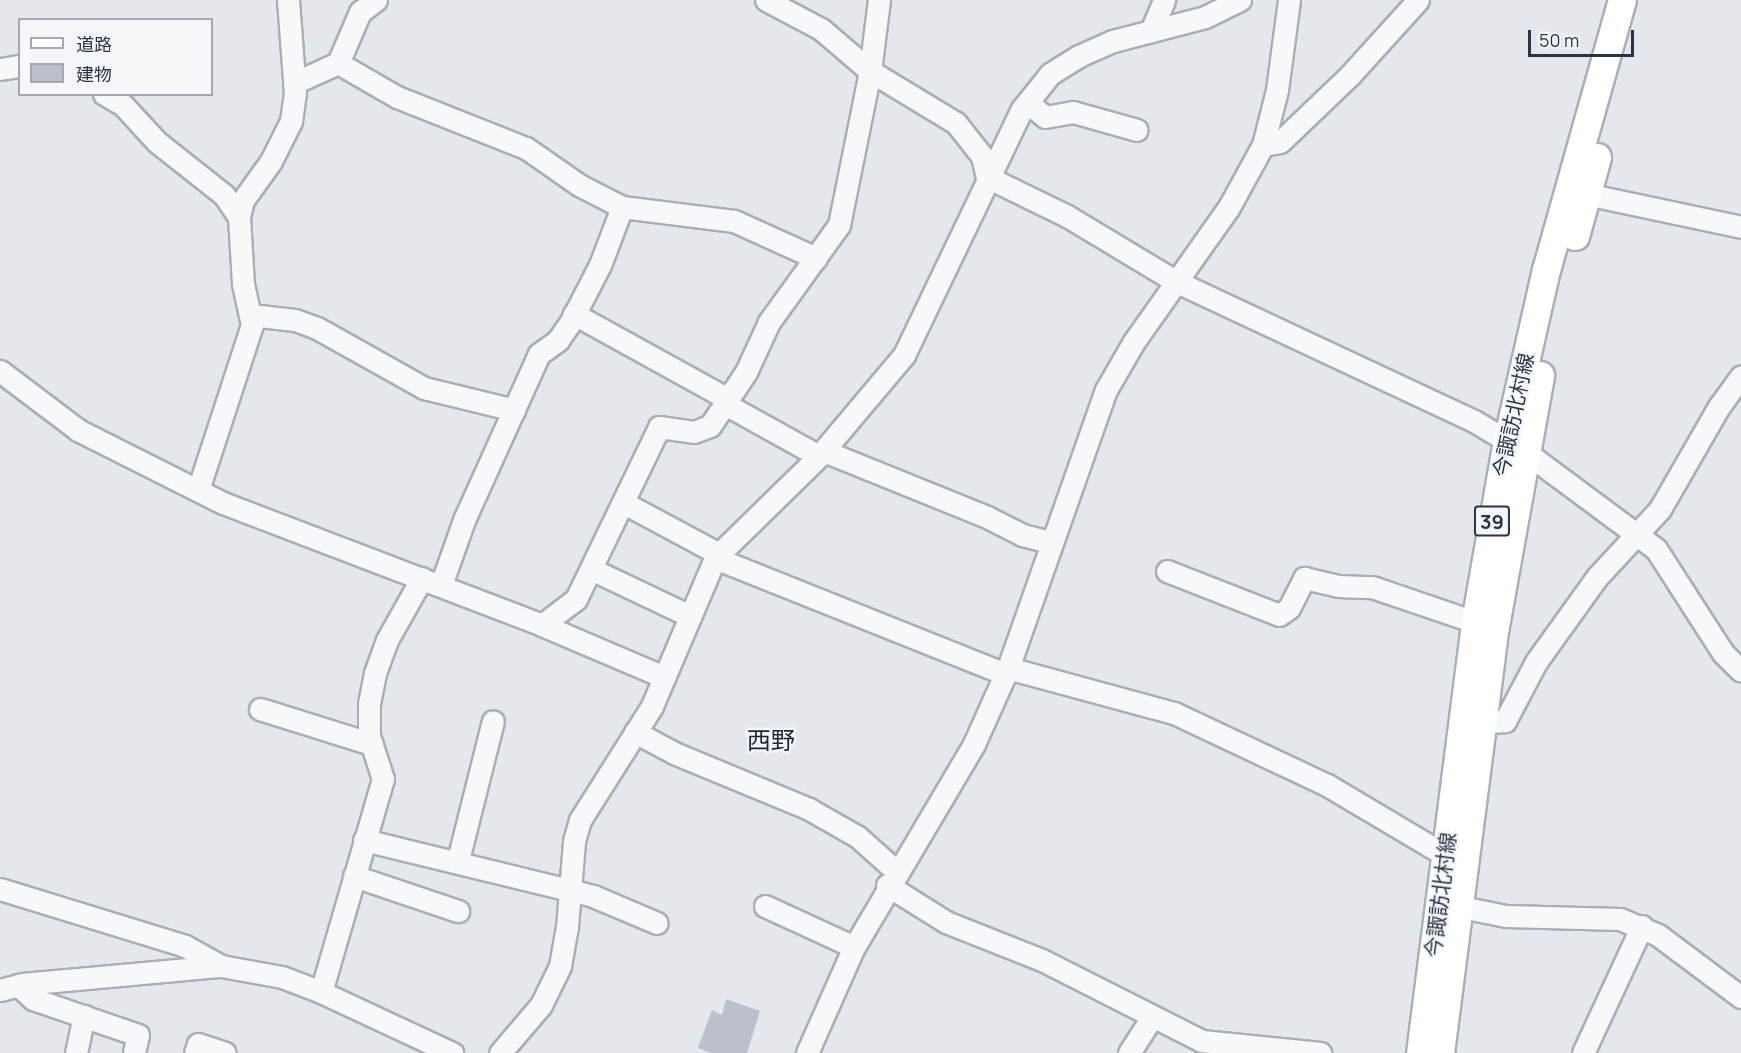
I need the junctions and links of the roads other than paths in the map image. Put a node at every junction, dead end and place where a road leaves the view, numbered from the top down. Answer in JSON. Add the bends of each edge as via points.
{"nodes":[{"id":1,"x":288,"y":0,"type":"edge"},
{"id":2,"x":376,"y":0,"type":"edge"},
{"id":3,"x":766,"y":0,"type":"edge"},
{"id":4,"x":879,"y":0,"type":"edge"},
{"id":5,"x":1164,"y":0,"type":"edge"},
{"id":6,"x":1240,"y":0,"type":"edge"},
{"id":7,"x":1289,"y":0,"type":"edge"},
{"id":8,"x":1418,"y":0,"type":"edge"},
{"id":9,"x":1622,"y":0,"type":"edge"},
{"id":10,"x":1641,"y":0,"type":"edge"},
{"id":11,"x":1151,"y":31,"type":"junction"},
{"id":12,"x":338,"y":63,"type":"junction"},
{"id":13,"x":18,"y":66,"type":"edge"},
{"id":14,"x":0,"y":69,"type":"edge"},
{"id":15,"x":870,"y":71,"type":"junction"},
{"id":16,"x":294,"y":83,"type":"junction"},
{"id":17,"x":107,"y":96,"type":"edge"},
{"id":18,"x":1028,"y":103,"type":"junction"},
{"id":19,"x":1137,"y":130,"type":"dead end"},
{"id":20,"x":1263,"y":145,"type":"junction"},
{"id":21,"x":987,"y":177,"type":"junction"},
{"id":22,"x":1586,"y":194,"type":"junction"},
{"id":23,"x":622,"y":207,"type":"junction"},
{"id":24,"x":239,"y":217,"type":"junction"},
{"id":25,"x":1741,"y":227,"type":"edge"},
{"id":26,"x":816,"y":258,"type":"junction"},
{"id":27,"x":1177,"y":282,"type":"junction"},
{"id":28,"x":574,"y":314,"type":"junction"},
{"id":29,"x":251,"y":315,"type":"junction"},
{"id":30,"x":0,"y":371,"type":"edge"},
{"id":31,"x":1741,"y":376,"type":"edge"},
{"id":32,"x":726,"y":401,"type":"junction"},
{"id":33,"x":514,"y":410,"type":"junction"},
{"id":34,"x":1515,"y":446,"type":"junction"},
{"id":35,"x":821,"y":454,"type":"junction"},
{"id":36,"x":198,"y":490,"type":"junction"},
{"id":37,"x":624,"y":503,"type":"junction"},
{"id":38,"x":1640,"y":535,"type":"junction"},
{"id":39,"x":1050,"y":542,"type":"junction"},
{"id":40,"x":717,"y":556,"type":"junction"},
{"id":41,"x":591,"y":569,"type":"junction"},
{"id":42,"x":1167,"y":571,"type":"dead end"},
{"id":43,"x":432,"y":582,"type":"junction"},
{"id":44,"x":690,"y":616,"type":"junction"},
{"id":45,"x":1475,"y":622,"type":"junction"},
{"id":46,"x":542,"y":625,"type":"junction"},
{"id":47,"x":1006,"y":671,"type":"junction"},
{"id":48,"x":1741,"y":671,"type":"edge"},
{"id":49,"x":664,"y":677,"type":"junction"},
{"id":50,"x":260,"y":709,"type":"dead end"},
{"id":51,"x":493,"y":721,"type":"dead end"},
{"id":52,"x":1482,"y":722,"type":"junction"},
{"id":53,"x":635,"y":732,"type":"junction"},
{"id":54,"x":372,"y":744,"type":"junction"},
{"id":55,"x":364,"y":840,"type":"junction"},
{"id":56,"x":1445,"y":855,"type":"junction"},
{"id":57,"x":458,"y":860,"type":"junction"},
{"id":58,"x":354,"y":876,"type":"junction"},
{"id":59,"x":892,"y":878,"type":"junction"},
{"id":60,"x":0,"y":889,"type":"edge"},
{"id":61,"x":570,"y":890,"type":"junction"},
{"id":62,"x":1449,"y":904,"type":"junction"},
{"id":63,"x":765,"y":906,"type":"dead end"},
{"id":64,"x":458,"y":911,"type":"dead end"},
{"id":65,"x":657,"y":923,"type":"dead end"},
{"id":66,"x":1642,"y":927,"type":"junction"},
{"id":67,"x":854,"y":947,"type":"junction"},
{"id":68,"x":221,"y":966,"type":"junction"},
{"id":69,"x":9,"y":988,"type":"edge"},
{"id":70,"x":321,"y":992,"type":"junction"},
{"id":71,"x":1738,"y":992,"type":"edge"},
{"id":72,"x":84,"y":1016,"type":"junction"},
{"id":73,"x":1152,"y":1017,"type":"junction"},
{"id":74,"x":76,"y":1053,"type":"edge"},
{"id":75,"x":134,"y":1053,"type":"edge"},
{"id":76,"x":195,"y":1053,"type":"edge"},
{"id":77,"x":225,"y":1053,"type":"edge"},
{"id":78,"x":452,"y":1053,"type":"edge"},
{"id":79,"x":500,"y":1053,"type":"edge"},
{"id":80,"x":807,"y":1053,"type":"edge"},
{"id":81,"x":1128,"y":1053,"type":"edge"},
{"id":82,"x":1320,"y":1053,"type":"edge"},
{"id":83,"x":1420,"y":1053,"type":"edge"},
{"id":84,"x":1440,"y":1053,"type":"edge"},
{"id":85,"x":1583,"y":1053,"type":"edge"}],
"edges":[{"from":1,"to":16,"type":"street"},
{"from":2,"to":12,"type":"street","via":[[360,12]]},
{"from":3,"to":15,"type":"street","via":[[821,29]]},
{"from":4,"to":15,"type":"street"},
{"from":5,"to":11,"type":"street"},
{"from":6,"to":11,"type":"street","via":[[1205,17]]},
{"from":7,"to":20,"type":"street","via":[[1277,90]]},
{"from":8,"to":20,"type":"street","via":[[1350,75],[1280,142]]},
{"from":9,"to":34,"type":"main road","name":"今諏訪北村線","number":"39","via":[[1546,270]]},
{"from":10,"to":22,"type":"main road","name":"今諏訪北村線","number":"39"},
{"from":11,"to":18,"type":"street","via":[[1113,41],[1079,56],[1050,74]]},
{"from":12,"to":16,"type":"street"},
{"from":12,"to":23,"type":"street","via":[[397,97],[526,148],[579,185]]},
{"from":13,"to":14,"type":"street"},
{"from":15,"to":21,"type":"street","via":[[956,123],[982,156]]},
{"from":15,"to":26,"type":"street","via":[[839,225]]},
{"from":16,"to":24,"type":"street","via":[[291,121],[271,161],[250,186]]},
{"from":17,"to":24,"type":"street","via":[[123,105],[157,142],[224,195]]},
{"from":18,"to":19,"type":"street","via":[[1045,117],[1073,112]]},
{"from":18,"to":21,"type":"street"},
{"from":20,"to":27,"type":"street","via":[[1229,207]]},
{"from":21,"to":27,"type":"street","via":[[1067,216]]},
{"from":21,"to":35,"type":"street","via":[[904,355]]},
{"from":22,"to":25,"type":"street"},
{"from":22,"to":34,"type":"main road","name":"今諏訪北村線","number":"39"},
{"from":23,"to":26,"type":"street","via":[[734,220]]},
{"from":23,"to":28,"type":"street","via":[[600,265]]},
{"from":24,"to":29,"type":"street","via":[[243,284]]},
{"from":26,"to":32,"type":"street","via":[[769,322],[746,372]]},
{"from":27,"to":34,"type":"street","via":[[1463,416]]},
{"from":27,"to":39,"type":"street","via":[[1106,390]]},
{"from":28,"to":32,"type":"street"},
{"from":28,"to":33,"type":"street","via":[[558,340],[539,354]]},
{"from":29,"to":33,"type":"street","via":[[295,320],[317,328],[424,388]]},
{"from":29,"to":36,"type":"street","via":[[248,349]]},
{"from":30,"to":36,"type":"street","via":[[78,430]]},
{"from":31,"to":38,"type":"street"},
{"from":32,"to":35,"type":"street"},
{"from":32,"to":37,"type":"street","via":[[710,426],[694,432],[659,427]]},
{"from":33,"to":43,"type":"street"},
{"from":34,"to":38,"type":"street"},
{"from":34,"to":45,"type":"main road","name":"今諏訪北村線","number":"39"},
{"from":34,"to":52,"type":"main road","name":"今諏訪北村線","number":"39"},
{"from":35,"to":39,"type":"street","via":[[987,517],[1022,535]]},
{"from":35,"to":40,"type":"street"},
{"from":36,"to":43,"type":"street"},
{"from":37,"to":40,"type":"street"},
{"from":37,"to":41,"type":"street"},
{"from":38,"to":48,"type":"street","via":[[1656,549],[1722,653]]},
{"from":38,"to":52,"type":"street","via":[[1597,577],[1536,662],[1506,721]]},
{"from":39,"to":47,"type":"street"},
{"from":40,"to":44,"type":"street"},
{"from":40,"to":47,"type":"street"},
{"from":41,"to":44,"type":"street"},
{"from":41,"to":46,"type":"street","via":[[576,599]]},
{"from":42,"to":45,"type":"street","via":[[1279,615],[1289,608],[1304,578],[1338,586],[1372,587]]},
{"from":43,"to":46,"type":"street"},
{"from":43,"to":54,"type":"street","via":[[387,640],[369,704]]},
{"from":44,"to":49,"type":"street"},
{"from":45,"to":56,"type":"main road","name":"今諏訪北村線","number":"39"},
{"from":46,"to":49,"type":"street"},
{"from":47,"to":56,"type":"street","via":[[1174,713],[1326,785]]},
{"from":47,"to":59,"type":"street","via":[[974,744]]},
{"from":49,"to":53,"type":"street"},
{"from":50,"to":54,"type":"street"},
{"from":51,"to":57,"type":"street"},
{"from":52,"to":62,"type":"main road","name":"今諏訪北村線","number":"39"},
{"from":53,"to":59,"type":"street","via":[[674,753],[809,809],[858,837]]},
{"from":53,"to":61,"type":"street","via":[[580,820]]},
{"from":54,"to":55,"type":"street","via":[[383,779]]},
{"from":55,"to":57,"type":"street"},
{"from":55,"to":58,"type":"street"},
{"from":56,"to":62,"type":"main road","name":"今諏訪北村線","number":"39"},
{"from":57,"to":61,"type":"street"},
{"from":58,"to":64,"type":"street"},
{"from":58,"to":70,"type":"street"},
{"from":59,"to":67,"type":"street"},
{"from":59,"to":73,"type":"street","via":[[946,922],[1042,960]]},
{"from":60,"to":68,"type":"street","via":[[185,946]]},
{"from":61,"to":65,"type":"street"},
{"from":61,"to":79,"type":"street","via":[[560,966],[541,1005]]},
{"from":62,"to":66,"type":"street","via":[[1506,916],[1597,915]]},
{"from":62,"to":83,"type":"main road","name":"今諏訪北村線","number":"39"},
{"from":62,"to":84,"type":"main road","name":"今諏訪北村線","number":"39"},
{"from":63,"to":67,"type":"street"},
{"from":66,"to":71,"type":"street"},
{"from":66,"to":85,"type":"street"},
{"from":67,"to":80,"type":"street"},
{"from":68,"to":69,"type":"street"},
{"from":68,"to":70,"type":"street","via":[[282,977]]},
{"from":69,"to":72,"type":"street"},
{"from":70,"to":78,"type":"street"},
{"from":72,"to":74,"type":"street"},
{"from":72,"to":75,"type":"street","via":[[138,1035]]},
{"from":73,"to":81,"type":"street"},
{"from":73,"to":82,"type":"street","via":[[1202,1041]]},
{"from":76,"to":77,"type":"street","via":[[198,1044]]}]}
